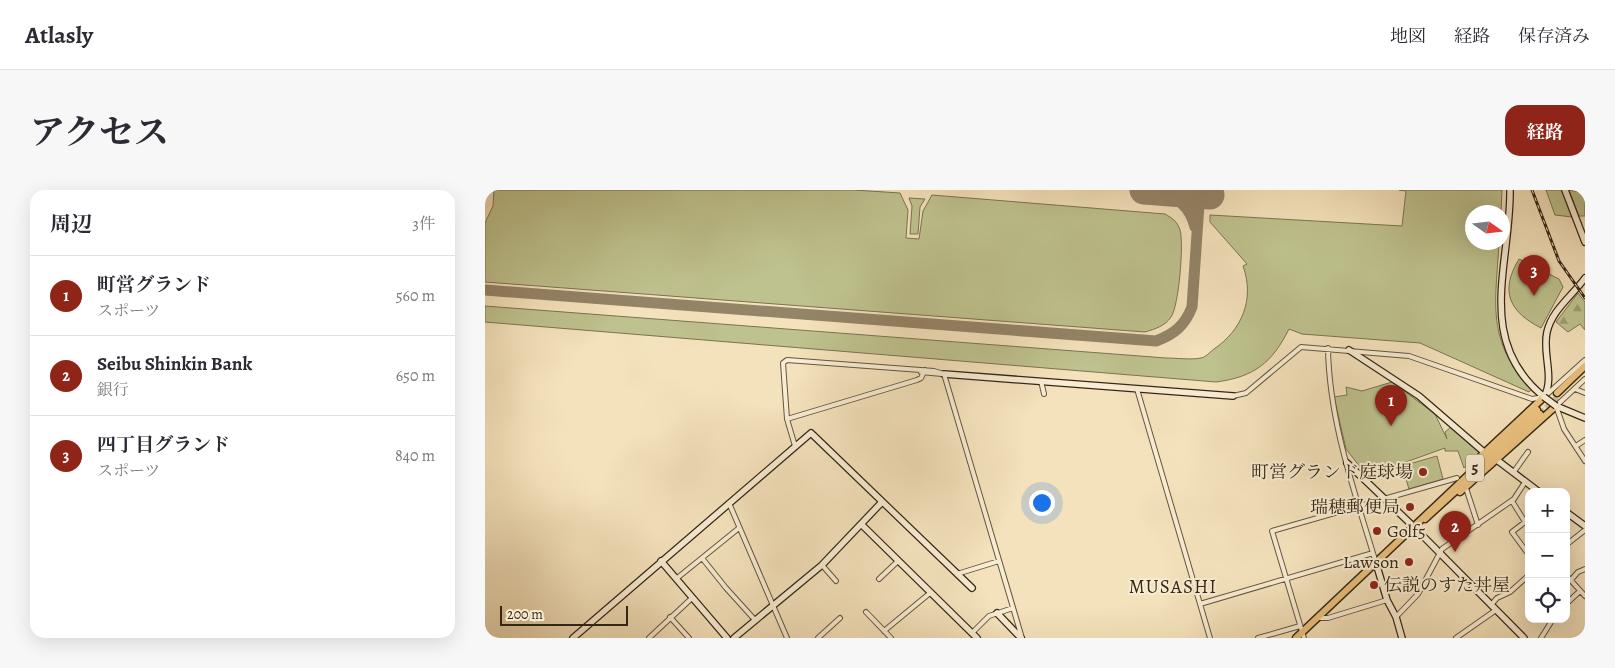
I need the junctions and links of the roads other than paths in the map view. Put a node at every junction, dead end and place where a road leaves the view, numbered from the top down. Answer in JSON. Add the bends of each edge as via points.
{"nodes":[{"id":1,"x":1510,"y":190,"type":"edge"},
{"id":2,"x":1565,"y":190,"type":"edge"},
{"id":3,"x":1585,"y":242,"type":"edge"},
{"id":4,"x":1585,"y":278,"type":"edge"},
{"id":5,"x":1328,"y":348,"type":"junction"},
{"id":6,"x":1349,"y":350,"type":"junction"},
{"id":7,"x":1585,"y":360,"type":"edge"},
{"id":8,"x":1585,"y":366,"type":"edge"},
{"id":9,"x":924,"y":371,"type":"junction"},
{"id":10,"x":1585,"y":372,"type":"edge"},
{"id":11,"x":944,"y":374,"type":"junction"},
{"id":12,"x":1585,"y":379,"type":"edge"},
{"id":13,"x":1041,"y":381,"type":"junction"},
{"id":14,"x":1137,"y":389,"type":"junction"},
{"id":15,"x":1575,"y":389,"type":"junction"},
{"id":16,"x":1585,"y":393,"type":"edge"},
{"id":17,"x":1044,"y":394,"type":"dead end"},
{"id":18,"x":1233,"y":396,"type":"joint"},
{"id":19,"x":1544,"y":397,"type":"junction"},
{"id":20,"x":1556,"y":406,"type":"junction"},
{"id":21,"x":1539,"y":412,"type":"tunnel mouth"},
{"id":22,"x":1585,"y":418,"type":"edge"},
{"id":23,"x":787,"y":419,"type":"junction"},
{"id":24,"x":1585,"y":440,"type":"edge"},
{"id":25,"x":795,"y":446,"type":"junction"},
{"id":26,"x":1576,"y":446,"type":"junction"},
{"id":27,"x":1485,"y":452,"type":"junction"},
{"id":28,"x":1528,"y":452,"type":"dead end"},
{"id":29,"x":1497,"y":460,"type":"junction"},
{"id":30,"x":1585,"y":461,"type":"edge"},
{"id":31,"x":1347,"y":463,"type":"junction"},
{"id":32,"x":1513,"y":473,"type":"junction"},
{"id":33,"x":1457,"y":478,"type":"junction"},
{"id":34,"x":1525,"y":482,"type":"junction"},
{"id":35,"x":1466,"y":488,"type":"junction"},
{"id":36,"x":1533,"y":488,"type":"edge"},
{"id":37,"x":1445,"y":498,"type":"junction"},
{"id":38,"x":1384,"y":499,"type":"junction"},
{"id":39,"x":1512,"y":501,"type":"junction"},
{"id":40,"x":882,"y":502,"type":"junction"},
{"id":41,"x":729,"y":503,"type":"junction"},
{"id":42,"x":1359,"y":506,"type":"junction"},
{"id":43,"x":1570,"y":515,"type":"edge"},
{"id":44,"x":861,"y":524,"type":"junction"},
{"id":45,"x":1478,"y":525,"type":"junction"},
{"id":46,"x":1585,"y":526,"type":"edge"},
{"id":47,"x":1414,"y":527,"type":"junction"},
{"id":48,"x":739,"y":528,"type":"junction"},
{"id":49,"x":1585,"y":530,"type":"edge"},
{"id":50,"x":1570,"y":542,"type":"edge"},
{"id":51,"x":1525,"y":549,"type":"edge"},
{"id":52,"x":1373,"y":553,"type":"junction"},
{"id":53,"x":1440,"y":553,"type":"junction"},
{"id":54,"x":702,"y":558,"type":"junction"},
{"id":55,"x":898,"y":561,"type":"junction"},
{"id":56,"x":999,"y":561,"type":"junction"},
{"id":57,"x":661,"y":562,"type":"junction"},
{"id":58,"x":1376,"y":563,"type":"junction"},
{"id":59,"x":822,"y":565,"type":"junction"},
{"id":60,"x":1585,"y":569,"type":"edge"},
{"id":61,"x":957,"y":574,"type":"junction"},
{"id":62,"x":1287,"y":578,"type":"junction"},
{"id":63,"x":1526,"y":578,"type":"edge"},
{"id":64,"x":676,"y":579,"type":"junction"},
{"id":65,"x":879,"y":579,"type":"dead end"},
{"id":66,"x":1571,"y":580,"type":"joint"},
{"id":67,"x":836,"y":582,"type":"dead end"},
{"id":68,"x":972,"y":588,"type":"dead end"},
{"id":69,"x":1580,"y":591,"type":"junction"},
{"id":70,"x":930,"y":593,"type":"junction"},
{"id":71,"x":1585,"y":596,"type":"edge"},
{"id":72,"x":692,"y":598,"type":"junction"},
{"id":73,"x":1387,"y":600,"type":"junction"},
{"id":74,"x":1570,"y":600,"type":"edge"},
{"id":75,"x":1201,"y":604,"type":"junction"},
{"id":76,"x":1491,"y":605,"type":"junction"},
{"id":77,"x":772,"y":607,"type":"junction"},
{"id":78,"x":1013,"y":608,"type":"junction"},
{"id":79,"x":1496,"y":610,"type":"junction"},
{"id":80,"x":866,"y":612,"type":"dead end"},
{"id":81,"x":997,"y":613,"type":"junction"},
{"id":82,"x":670,"y":617,"type":"junction"},
{"id":83,"x":1396,"y":617,"type":"junction"},
{"id":84,"x":840,"y":618,"type":"dead end"},
{"id":85,"x":1317,"y":618,"type":"junction"},
{"id":86,"x":755,"y":620,"type":"junction"},
{"id":87,"x":1550,"y":623,"type":"edge"},
{"id":88,"x":884,"y":631,"type":"junction"},
{"id":89,"x":1302,"y":632,"type":"edge"},
{"id":90,"x":972,"y":633,"type":"junction"},
{"id":91,"x":573,"y":638,"type":"edge"},
{"id":92,"x":649,"y":638,"type":"edge"},
{"id":93,"x":689,"y":638,"type":"edge"},
{"id":94,"x":727,"y":638,"type":"edge"},
{"id":95,"x":734,"y":638,"type":"edge"},
{"id":96,"x":787,"y":638,"type":"edge"},
{"id":97,"x":818,"y":638,"type":"edge"},
{"id":98,"x":891,"y":638,"type":"edge"},
{"id":99,"x":966,"y":638,"type":"edge"},
{"id":100,"x":977,"y":638,"type":"edge"},
{"id":101,"x":1022,"y":638,"type":"edge"},
{"id":102,"x":1210,"y":638,"type":"edge"},
{"id":103,"x":1257,"y":638,"type":"edge"},
{"id":104,"x":1296,"y":638,"type":"edge"},
{"id":105,"x":1402,"y":638,"type":"edge"},
{"id":106,"x":1457,"y":638,"type":"edge"},
{"id":107,"x":1524,"y":638,"type":"edge"},
{"id":108,"x":1541,"y":638,"type":"edge"}],
"edges":[{"from":1,"to":19,"type":"street","via":[[1500,289],[1501,320],[1516,362]]},
{"from":2,"to":3,"type":"street"},
{"from":4,"to":19,"type":"street","via":[[1558,309],[1549,325],[1546,349],[1550,383]]},
{"from":5,"to":6,"type":"street"},
{"from":5,"to":18,"type":"street","via":[[1301,347],[1246,394]]},
{"from":5,"to":31,"type":"street","via":[[1329,383]]},
{"from":6,"to":19,"type":"street","via":[[1415,357],[1532,399]]},
{"from":6,"to":27,"type":"street","via":[[1419,396]]},
{"from":7,"to":19,"type":"street"},
{"from":8,"to":10,"type":"main road","via":[[1558,394]]},
{"from":9,"to":11,"type":"street"},
{"from":9,"to":23,"type":"street","via":[[917,380]]},
{"from":9,"to":23,"type":"street","via":[[787,360],[783,363]]},
{"from":11,"to":13,"type":"street"},
{"from":11,"to":56,"type":"street"},
{"from":12,"to":15,"type":"street"},
{"from":13,"to":14,"type":"street"},
{"from":13,"to":17,"type":"street"},
{"from":14,"to":18,"type":"street"},
{"from":14,"to":75,"type":"street"},
{"from":15,"to":16,"type":"street"},
{"from":15,"to":20,"type":"street"},
{"from":19,"to":20,"type":"street","bridge":true},
{"from":19,"to":27,"type":"main road"},
{"from":20,"to":22,"type":"street"},
{"from":20,"to":26,"type":"street","via":[[1564,429]]},
{"from":20,"to":29,"type":"main road"},
{"from":21,"to":37,"type":"main road","number":"5"},
{"from":23,"to":25,"type":"street"},
{"from":24,"to":26,"type":"street"},
{"from":25,"to":40,"type":"street","via":[[813,434]]},
{"from":25,"to":41,"type":"street"},
{"from":26,"to":30,"type":"street"},
{"from":27,"to":33,"type":"main road"},
{"from":28,"to":32,"type":"street"},
{"from":29,"to":32,"type":"street"},
{"from":29,"to":35,"type":"main road"},
{"from":31,"to":38,"type":"street"},
{"from":31,"to":42,"type":"street"},
{"from":32,"to":34,"type":"street"},
{"from":33,"to":37,"type":"main road"},
{"from":33,"to":38,"type":"street"},
{"from":34,"to":36,"type":"street"},
{"from":34,"to":39,"type":"street"},
{"from":35,"to":37,"type":"main road"},
{"from":35,"to":45,"type":"street"},
{"from":37,"to":47,"type":"main road","number":"5"},
{"from":38,"to":42,"type":"street"},
{"from":38,"to":47,"type":"street"},
{"from":39,"to":45,"type":"street"},
{"from":39,"to":51,"type":"street","via":[[1525,522],[1512,532]]},
{"from":40,"to":44,"type":"street"},
{"from":40,"to":61,"type":"street"},
{"from":41,"to":48,"type":"street"},
{"from":41,"to":57,"type":"street"},
{"from":42,"to":52,"type":"street"},
{"from":42,"to":62,"type":"street","via":[[1273,531]]},
{"from":43,"to":46,"type":"street"},
{"from":44,"to":55,"type":"street"},
{"from":44,"to":59,"type":"street"},
{"from":45,"to":53,"type":"street"},
{"from":47,"to":53,"type":"street"},
{"from":47,"to":58,"type":"main road","number":"5"},
{"from":48,"to":54,"type":"street"},
{"from":48,"to":77,"type":"street"},
{"from":49,"to":50,"type":"street"},
{"from":52,"to":58,"type":"street"},
{"from":52,"to":62,"type":"street"},
{"from":53,"to":76,"type":"street"},
{"from":53,"to":83,"type":"street","via":[[1418,594]]},
{"from":54,"to":64,"type":"street"},
{"from":54,"to":86,"type":"street"},
{"from":55,"to":65,"type":"street"},
{"from":55,"to":70,"type":"street"},
{"from":56,"to":61,"type":"street"},
{"from":56,"to":78,"type":"street"},
{"from":57,"to":64,"type":"street"},
{"from":57,"to":91,"type":"street"},
{"from":58,"to":73,"type":"street"},
{"from":58,"to":85,"type":"main road","number":"5"},
{"from":59,"to":67,"type":"street"},
{"from":59,"to":77,"type":"street"},
{"from":60,"to":66,"type":"street"},
{"from":61,"to":68,"type":"street"},
{"from":62,"to":75,"type":"street"},
{"from":62,"to":89,"type":"street"},
{"from":63,"to":76,"type":"street"},
{"from":64,"to":72,"type":"street"},
{"from":66,"to":69,"type":"street"},
{"from":69,"to":71,"type":"street"},
{"from":69,"to":74,"type":"street"},
{"from":70,"to":88,"type":"street"},
{"from":70,"to":90,"type":"street"},
{"from":72,"to":82,"type":"street"},
{"from":72,"to":94,"type":"street"},
{"from":73,"to":83,"type":"street"},
{"from":73,"to":85,"type":"street","via":[[1328,618]]},
{"from":75,"to":102,"type":"street"},
{"from":76,"to":79,"type":"street"},
{"from":77,"to":86,"type":"street"},
{"from":77,"to":96,"type":"street"},
{"from":78,"to":81,"type":"street"},
{"from":78,"to":101,"type":"street"},
{"from":79,"to":106,"type":"street"},
{"from":79,"to":107,"type":"street"},
{"from":80,"to":88,"type":"street"},
{"from":81,"to":90,"type":"street","via":[[989,616]]},
{"from":81,"to":101,"type":"street"},
{"from":82,"to":92,"type":"street"},
{"from":82,"to":93,"type":"street"},
{"from":83,"to":105,"type":"street"},
{"from":84,"to":97,"type":"street"},
{"from":85,"to":89,"type":"main road","number":"5"},
{"from":86,"to":95,"type":"street"},
{"from":87,"to":108,"type":"street"},
{"from":88,"to":98,"type":"street"},
{"from":89,"to":103,"type":"street"},
{"from":89,"to":104,"type":"main road","number":"5"},
{"from":90,"to":99,"type":"street"},
{"from":90,"to":100,"type":"street"}]}
